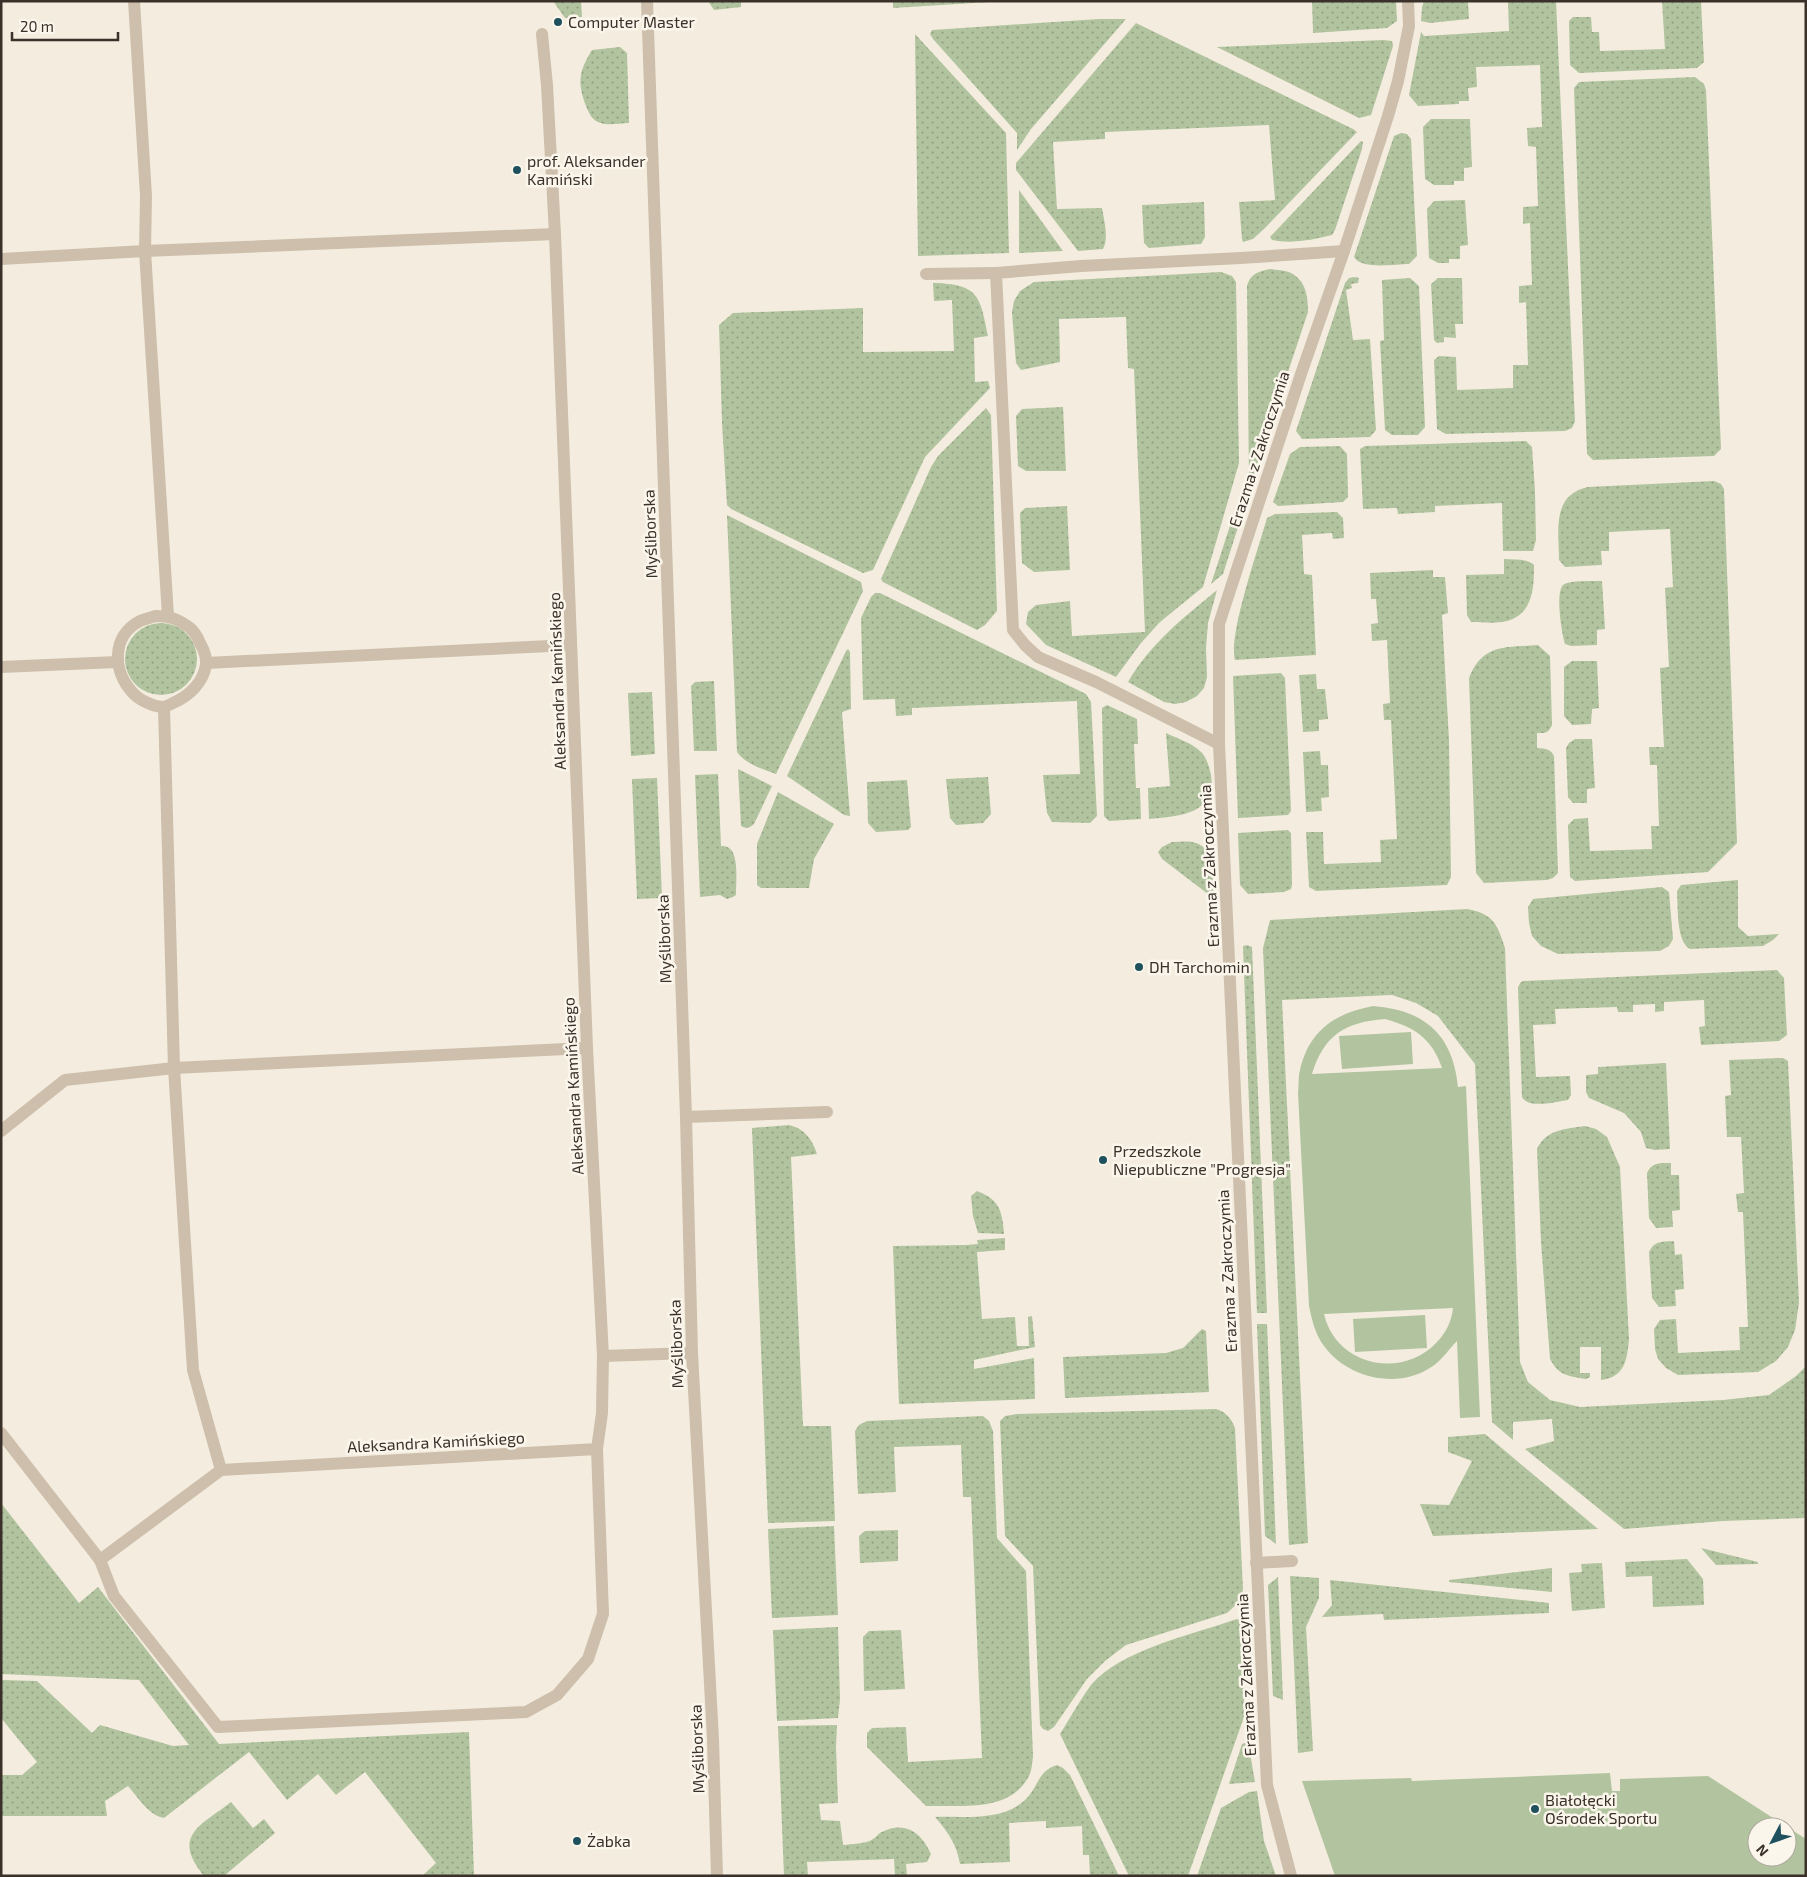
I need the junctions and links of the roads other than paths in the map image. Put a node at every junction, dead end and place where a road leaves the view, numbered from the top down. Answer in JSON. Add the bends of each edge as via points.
{"nodes":[{"id":1,"x":134,"y":1,"type":"edge"},
{"id":2,"x":647,"y":1,"type":"edge"},
{"id":3,"x":1408,"y":1,"type":"edge"},
{"id":4,"x":542,"y":34,"type":"dead end"},
{"id":5,"x":555,"y":234,"type":"junction"},
{"id":6,"x":145,"y":251,"type":"junction"},
{"id":7,"x":1344,"y":251,"type":"junction"},
{"id":8,"x":1,"y":259,"type":"edge"},
{"id":9,"x":996,"y":273,"type":"junction"},
{"id":10,"x":926,"y":274,"type":"dead end"},
{"id":11,"x":168,"y":616,"type":"junction"},
{"id":12,"x":572,"y":645,"type":"junction"},
{"id":13,"x":117,"y":662,"type":"junction"},
{"id":14,"x":206,"y":664,"type":"junction"},
{"id":15,"x":1,"y":667,"type":"edge"},
{"id":16,"x":164,"y":707,"type":"junction"},
{"id":17,"x":1219,"y":744,"type":"junction"},
{"id":18,"x":586,"y":1048,"type":"junction"},
{"id":19,"x":174,"y":1068,"type":"junction"},
{"id":20,"x":827,"y":1112,"type":"dead end"},
{"id":21,"x":686,"y":1117,"type":"junction"},
{"id":22,"x":1,"y":1131,"type":"edge"},
{"id":23,"x":692,"y":1353,"type":"junction"},
{"id":24,"x":603,"y":1356,"type":"junction"},
{"id":25,"x":1,"y":1433,"type":"edge"},
{"id":26,"x":597,"y":1449,"type":"junction"},
{"id":27,"x":220,"y":1470,"type":"junction"},
{"id":28,"x":100,"y":1560,"type":"junction"},
{"id":29,"x":1292,"y":1561,"type":"dead end"},
{"id":30,"x":1256,"y":1563,"type":"junction"},
{"id":31,"x":718,"y":1876,"type":"edge"},
{"id":32,"x":1291,"y":1876,"type":"edge"}],
"edges":[{"from":1,"to":6,"type":"street","via":[[146,196]]},
{"from":2,"to":21,"type":"street","name":"Myśliborska"},
{"from":3,"to":7,"type":"street","name":"Erazma z Zakroczymia","via":[[1409,26],[1398,81]]},
{"from":4,"to":5,"type":"street","name":"Aleksandra Kamińskiego"},
{"from":5,"to":6,"type":"street"},
{"from":5,"to":12,"type":"street","name":"Aleksandra Kamińskiego"},
{"from":6,"to":8,"type":"street"},
{"from":6,"to":11,"type":"street"},
{"from":7,"to":9,"type":"street"},
{"from":7,"to":17,"type":"street","name":"Erazma z Zakroczymia","via":[[1219,624]]},
{"from":9,"to":10,"type":"street"},
{"from":9,"to":17,"type":"street","via":[[1013,630],[1038,656]]},
{"from":11,"to":13,"type":"street","via":[[140,621],[130,629],[123,639]]},
{"from":11,"to":14,"type":"street","via":[[195,632],[205,652]]},
{"from":12,"to":14,"type":"street"},
{"from":12,"to":18,"type":"street","name":"Aleksandra Kamińskiego"},
{"from":13,"to":15,"type":"street"},
{"from":13,"to":16,"type":"street","via":[[126,686],[135,696]]},
{"from":14,"to":16,"type":"street","via":[[196,687]]},
{"from":16,"to":19,"type":"street"},
{"from":17,"to":30,"type":"street","name":"Erazma z Zakroczymia"},
{"from":18,"to":19,"type":"street"},
{"from":18,"to":24,"type":"street","name":"Aleksandra Kamińskiego"},
{"from":19,"to":22,"type":"street","via":[[65,1080]]},
{"from":19,"to":27,"type":"street","via":[[193,1370]]},
{"from":20,"to":21,"type":"street"},
{"from":21,"to":23,"type":"street","name":"Myśliborska"},
{"from":23,"to":24,"type":"street"},
{"from":23,"to":31,"type":"street","name":"Myśliborska"},
{"from":24,"to":26,"type":"street","name":"Aleksandra Kamińskiego","via":[[602,1413]]},
{"from":25,"to":28,"type":"street"},
{"from":26,"to":27,"type":"street","name":"Aleksandra Kamińskiego"},
{"from":26,"to":28,"type":"street","via":[[603,1614],[588,1659],[557,1695],[526,1712],[218,1727],[114,1596]]},
{"from":27,"to":28,"type":"street"},
{"from":29,"to":30,"type":"street"},
{"from":30,"to":32,"type":"street","name":"Erazma z Zakroczymia","via":[[1267,1785]]}]}
